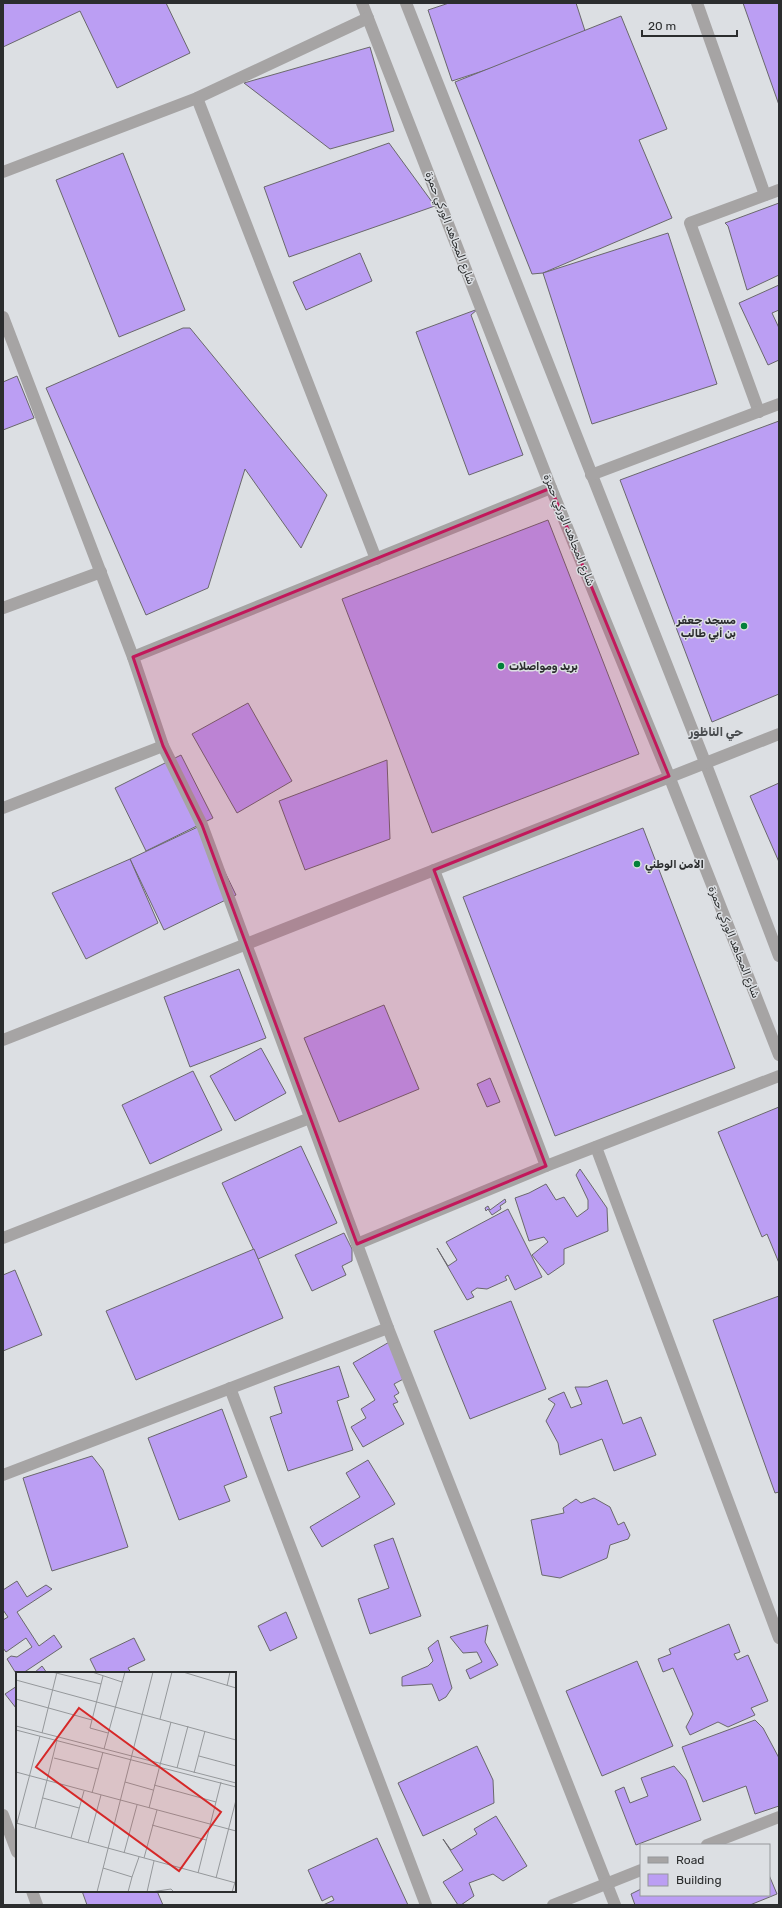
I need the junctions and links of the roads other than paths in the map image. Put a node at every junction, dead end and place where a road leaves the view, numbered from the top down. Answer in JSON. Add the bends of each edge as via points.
{"nodes":[{"id":1,"x":362,"y":3,"type":"edge"},
{"id":2,"x":406,"y":3,"type":"edge"},
{"id":3,"x":697,"y":3,"type":"edge"},
{"id":4,"x":368,"y":18,"type":"junction"},
{"id":5,"x":197,"y":98,"type":"junction"},
{"id":6,"x":3,"y":172,"type":"edge"},
{"id":7,"x":779,"y":190,"type":"edge"},
{"id":8,"x":765,"y":195,"type":"junction"},
{"id":9,"x":3,"y":317,"type":"edge"},
{"id":10,"x":779,"y":404,"type":"edge"},
{"id":11,"x":759,"y":412,"type":"junction"},
{"id":12,"x":591,"y":475,"type":"junction"},
{"id":13,"x":552,"y":488,"type":"junction"},
{"id":14,"x":376,"y":559,"type":"junction"},
{"id":15,"x":101,"y":572,"type":"junction"},
{"id":16,"x":3,"y":608,"type":"edge"},
{"id":17,"x":134,"y":657,"type":"junction"},
{"id":18,"x":779,"y":734,"type":"edge"},
{"id":19,"x":163,"y":746,"type":"junction"},
{"id":20,"x":704,"y":762,"type":"junction"},
{"id":21,"x":669,"y":776,"type":"junction"},
{"id":22,"x":3,"y":808,"type":"edge"},
{"id":23,"x":434,"y":870,"type":"junction"},
{"id":24,"x":246,"y":944,"type":"junction"},
{"id":25,"x":779,"y":956,"type":"edge"},
{"id":26,"x":3,"y":1040,"type":"edge"},
{"id":27,"x":779,"y":1055,"type":"edge"},
{"id":28,"x":779,"y":1076,"type":"edge"},
{"id":29,"x":310,"y":1118,"type":"junction"},
{"id":30,"x":596,"y":1147,"type":"junction"},
{"id":31,"x":546,"y":1166,"type":"junction"},
{"id":32,"x":3,"y":1238,"type":"edge"},
{"id":33,"x":357,"y":1244,"type":"junction"},
{"id":34,"x":388,"y":1328,"type":"junction"},
{"id":35,"x":230,"y":1388,"type":"junction"},
{"id":36,"x":3,"y":1475,"type":"edge"},
{"id":37,"x":779,"y":1638,"type":"edge"},
{"id":38,"x":3,"y":1815,"type":"edge"},
{"id":39,"x":779,"y":1817,"type":"edge"},
{"id":40,"x":710,"y":1844,"type":"edge"},
{"id":41,"x":16,"y":1849,"type":"edge"},
{"id":42,"x":640,"y":1870,"type":"edge"},
{"id":43,"x":606,"y":1884,"type":"junction"},
{"id":44,"x":32,"y":1892,"type":"edge"},
{"id":45,"x":37,"y":1905,"type":"edge"},
{"id":46,"x":426,"y":1905,"type":"edge"},
{"id":47,"x":553,"y":1905,"type":"edge"},
{"id":48,"x":615,"y":1905,"type":"edge"}],
"edges":[{"from":1,"to":4,"type":"street","name":"شارع المجاهد الوركي حمزة"},
{"from":2,"to":12,"type":"street"},
{"from":3,"to":8,"type":"street"},
{"from":4,"to":5,"type":"street"},
{"from":4,"to":13,"type":"street","name":"شارع المجاهد الوركي حمزة"},
{"from":5,"to":6,"type":"street"},
{"from":5,"to":14,"type":"street"},
{"from":7,"to":8,"type":"street"},
{"from":8,"to":11,"type":"street","via":[[690,223]]},
{"from":9,"to":15,"type":"street"},
{"from":10,"to":11,"type":"street"},
{"from":11,"to":12,"type":"street"},
{"from":12,"to":20,"type":"street"},
{"from":13,"to":14,"type":"street"},
{"from":13,"to":21,"type":"street","name":"شارع المجاهد الوركي حمزة"},
{"from":14,"to":17,"type":"street"},
{"from":15,"to":16,"type":"street"},
{"from":15,"to":17,"type":"street"},
{"from":17,"to":19,"type":"street"},
{"from":18,"to":20,"type":"street"},
{"from":19,"to":22,"type":"street"},
{"from":19,"to":24,"type":"street","via":[[202,824]]},
{"from":20,"to":21,"type":"street"},
{"from":20,"to":25,"type":"street"},
{"from":21,"to":23,"type":"street"},
{"from":21,"to":27,"type":"street","name":"شارع المجاهد الوركي حمزة"},
{"from":23,"to":24,"type":"street"},
{"from":23,"to":31,"type":"street"},
{"from":24,"to":26,"type":"street"},
{"from":24,"to":29,"type":"street"},
{"from":28,"to":30,"type":"street"},
{"from":29,"to":32,"type":"street"},
{"from":29,"to":33,"type":"street"},
{"from":30,"to":31,"type":"street"},
{"from":30,"to":37,"type":"street"},
{"from":31,"to":33,"type":"street"},
{"from":33,"to":34,"type":"street"},
{"from":34,"to":35,"type":"street"},
{"from":34,"to":43,"type":"street"},
{"from":35,"to":36,"type":"street"},
{"from":35,"to":46,"type":"street"},
{"from":38,"to":41,"type":"street"},
{"from":39,"to":40,"type":"street"},
{"from":42,"to":43,"type":"street"},
{"from":43,"to":47,"type":"street"},
{"from":43,"to":48,"type":"street"},
{"from":44,"to":45,"type":"street"}]}
